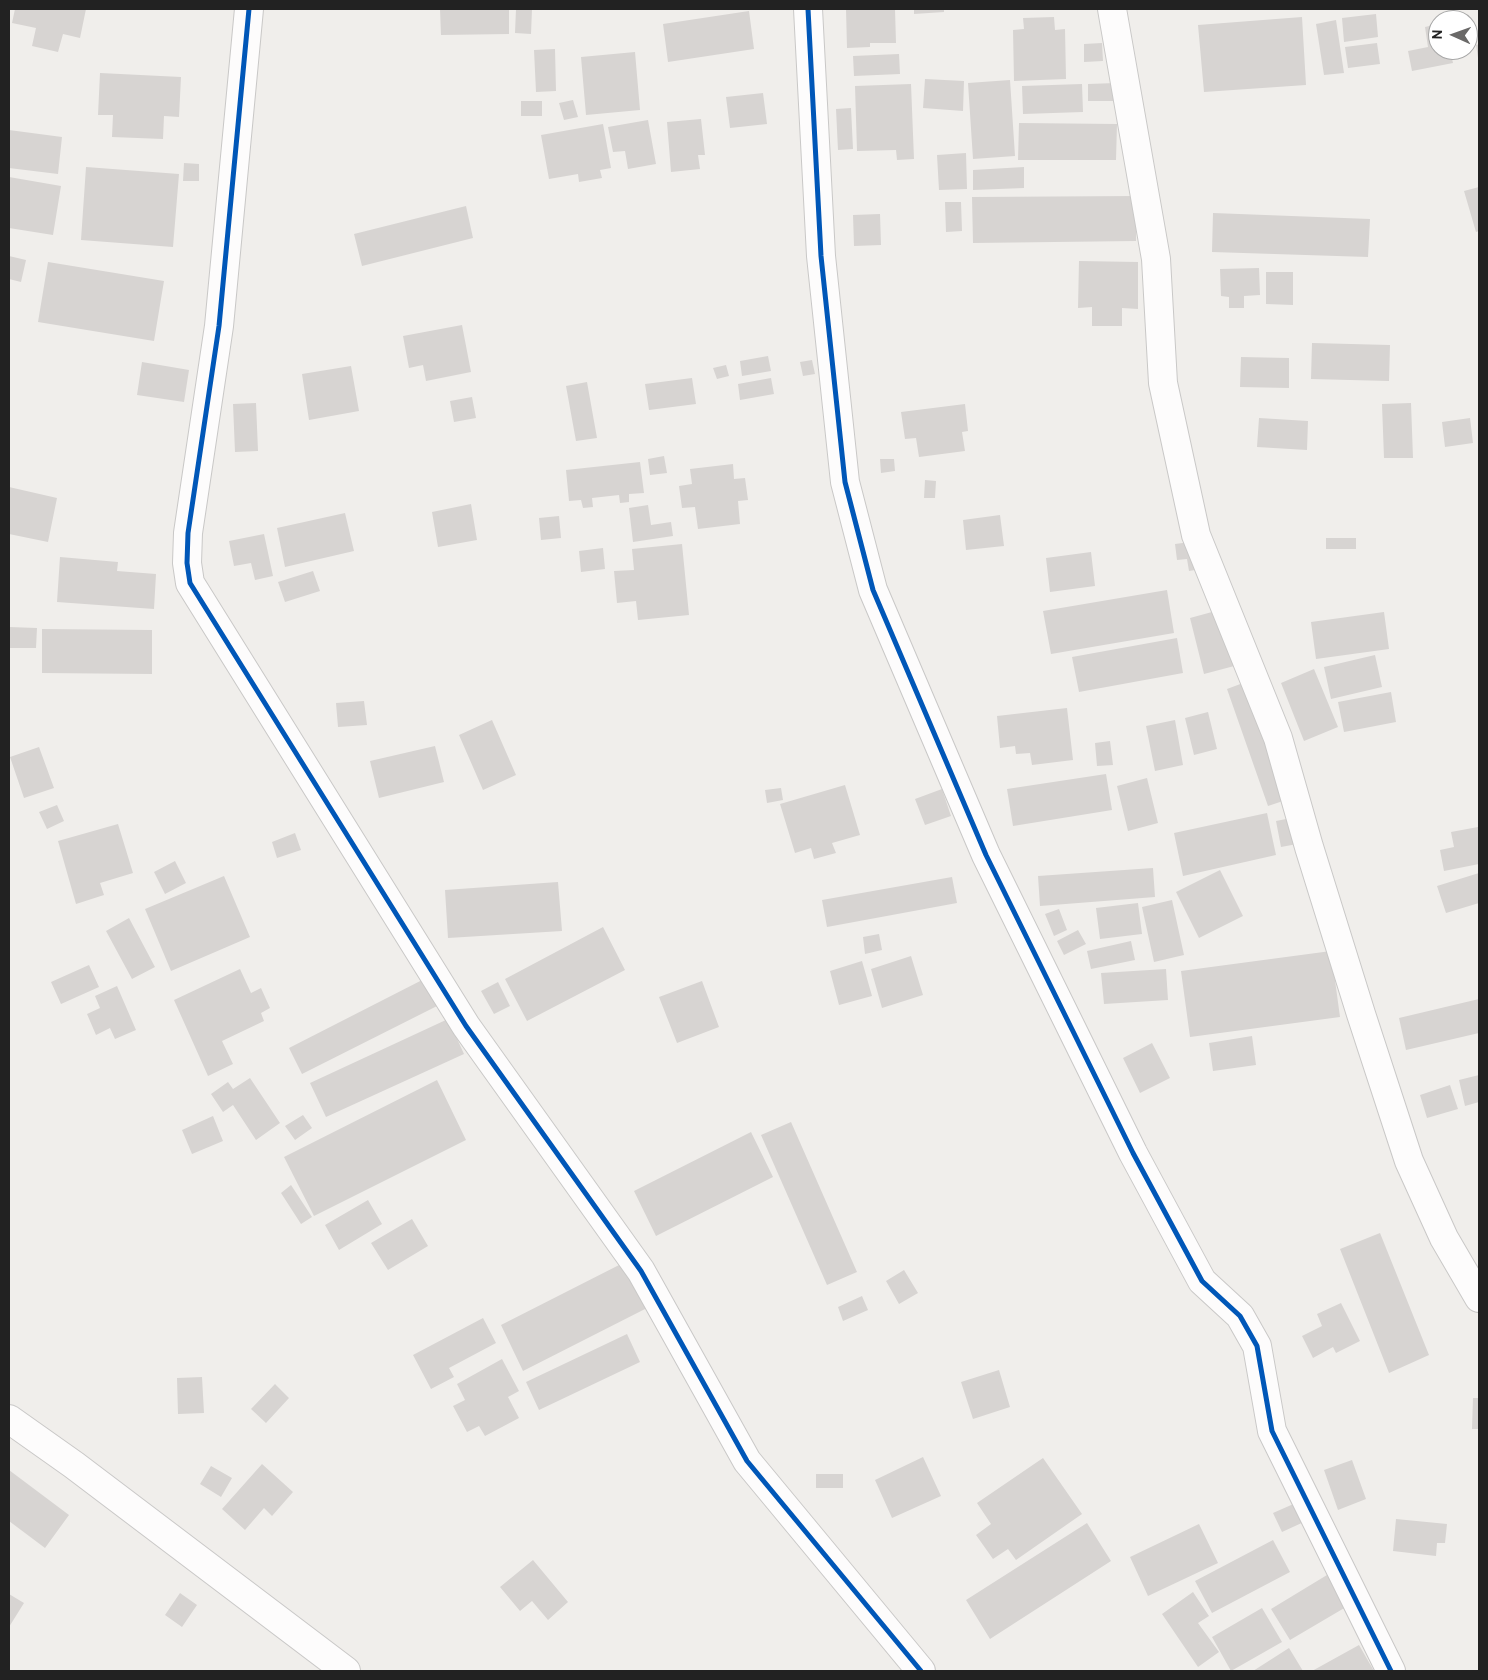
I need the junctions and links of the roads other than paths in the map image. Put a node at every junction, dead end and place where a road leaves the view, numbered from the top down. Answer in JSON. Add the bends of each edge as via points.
{"nodes":[{"id":1,"x":249,"y":9,"type":"edge"},
{"id":2,"x":808,"y":9,"type":"edge"},
{"id":3,"x":1112,"y":9,"type":"edge"},
{"id":4,"x":1479,"y":1298,"type":"edge"},
{"id":5,"x":9,"y":1419,"type":"edge"},
{"id":6,"x":346,"y":1671,"type":"edge"},
{"id":7,"x":921,"y":1671,"type":"edge"},
{"id":8,"x":1391,"y":1671,"type":"edge"}],
"edges":[{"from":1,"to":7,"type":"street","via":[[219,326],[188,533],[190,583],[466,1026],[641,1271],[747,1461]]},
{"from":2,"to":8,"type":"street","via":[[821,256],[844,482],[873,590],[986,854],[1133,1153],[1202,1282],[1240,1316],[1257,1346],[1272,1431]]},
{"from":3,"to":4,"type":"street","via":[[1156,259],[1163,383],[1196,535],[1278,738],[1312,857],[1409,1162],[1444,1238]]},
{"from":5,"to":6,"type":"street"}]}
